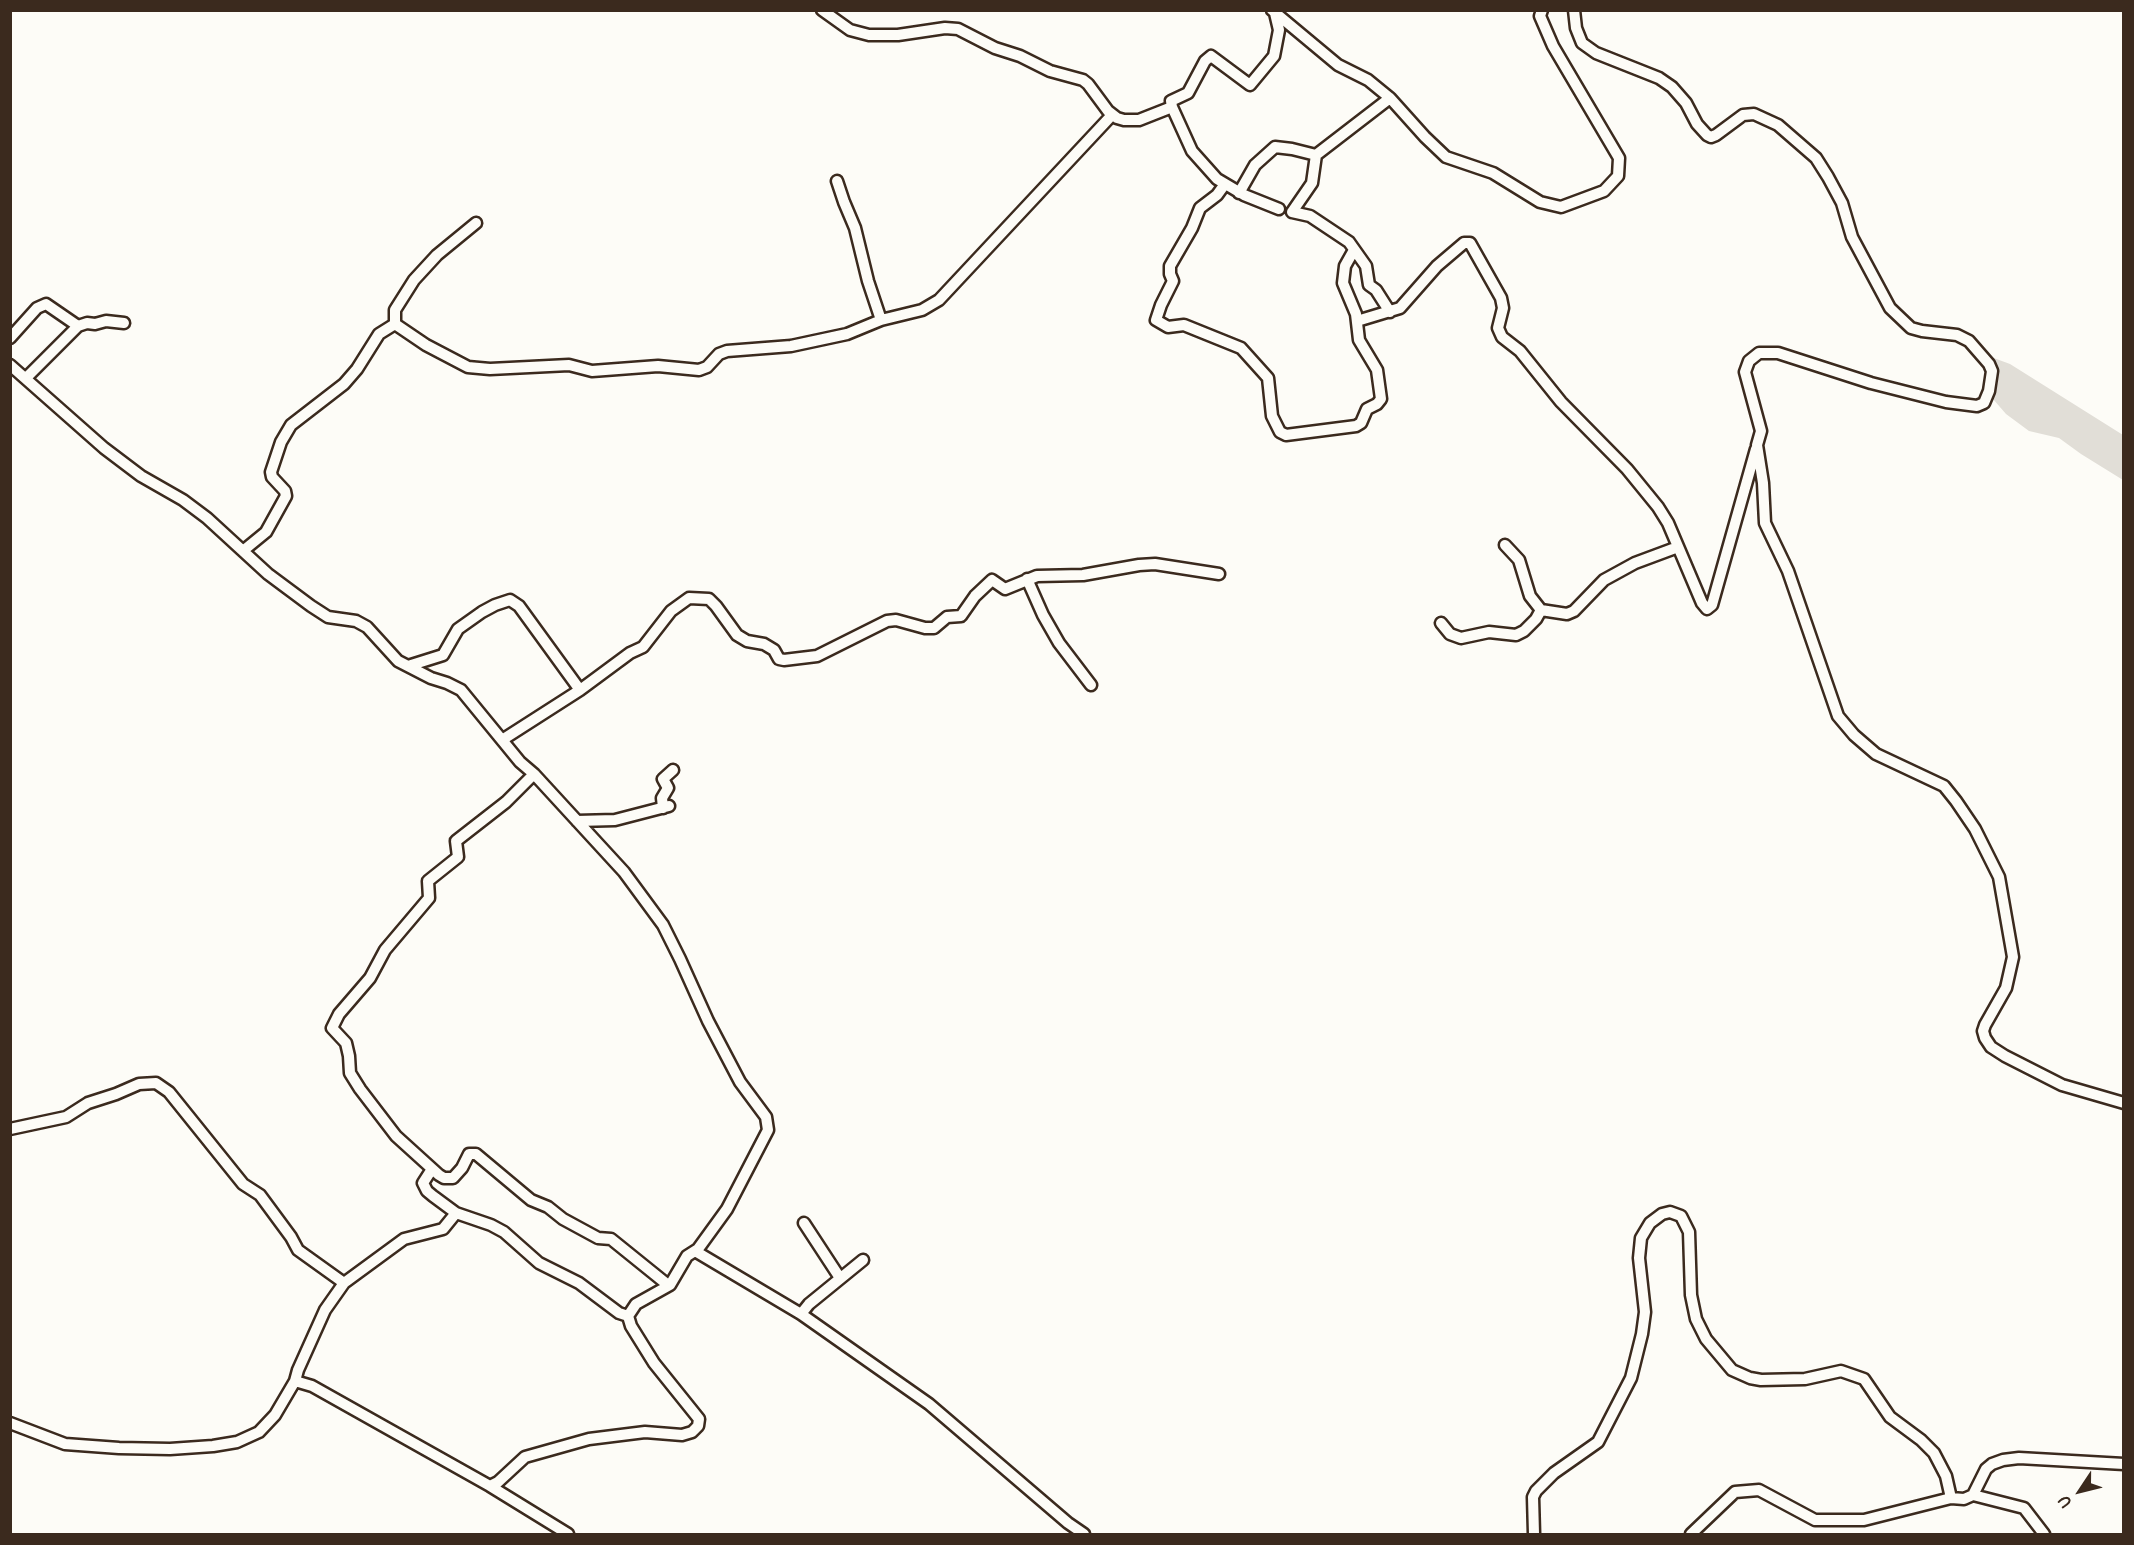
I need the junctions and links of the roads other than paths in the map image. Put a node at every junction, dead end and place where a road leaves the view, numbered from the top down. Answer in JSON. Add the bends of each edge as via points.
{"nodes":[{"id":1,"x":822,"y":10,"type":"edge"},
{"id":2,"x":1542,"y":10,"type":"edge"},
{"id":3,"x":1574,"y":10,"type":"edge"},
{"id":4,"x":1274,"y":12,"type":"edge"},
{"id":5,"x":1390,"y":98,"type":"junction"},
{"id":6,"x":1172,"y":107,"type":"junction"},
{"id":7,"x":1112,"y":115,"type":"junction"},
{"id":8,"x":1316,"y":155,"type":"junction"},
{"id":9,"x":837,"y":181,"type":"dead end"},
{"id":10,"x":1225,"y":184,"type":"junction"},
{"id":11,"x":1239,"y":193,"type":"junction"},
{"id":12,"x":1279,"y":209,"type":"dead end"},
{"id":13,"x":476,"y":222,"type":"dead end"},
{"id":14,"x":1354,"y":250,"type":"junction"},
{"id":15,"x":1390,"y":312,"type":"junction"},
{"id":16,"x":881,"y":320,"type":"junction"},
{"id":17,"x":1357,"y":321,"type":"junction"},
{"id":18,"x":123,"y":323,"type":"dead end"},
{"id":19,"x":396,"y":324,"type":"junction"},
{"id":20,"x":78,"y":326,"type":"junction"},
{"id":21,"x":10,"y":338,"type":"edge"},
{"id":22,"x":10,"y":365,"type":"edge"},
{"id":23,"x":27,"y":378,"type":"junction"},
{"id":24,"x":1757,"y":445,"type":"junction"},
{"id":25,"x":1505,"y":545,"type":"dead end"},
{"id":26,"x":1678,"y":547,"type":"junction"},
{"id":27,"x":243,"y":550,"type":"junction"},
{"id":28,"x":1219,"y":574,"type":"dead end"},
{"id":29,"x":1027,"y":579,"type":"junction"},
{"id":30,"x":1541,"y":610,"type":"junction"},
{"id":31,"x":1441,"y":623,"type":"dead end"},
{"id":32,"x":408,"y":666,"type":"junction"},
{"id":33,"x":1091,"y":685,"type":"dead end"},
{"id":34,"x":580,"y":690,"type":"junction"},
{"id":35,"x":502,"y":740,"type":"junction"},
{"id":36,"x":673,"y":770,"type":"dead end"},
{"id":37,"x":534,"y":774,"type":"junction"},
{"id":38,"x":577,"y":821,"type":"junction"},
{"id":39,"x":2124,"y":1103,"type":"edge"},
{"id":40,"x":10,"y":1129,"type":"edge"},
{"id":41,"x":432,"y":1169,"type":"junction"},
{"id":42,"x":456,"y":1213,"type":"junction"},
{"id":43,"x":804,"y":1223,"type":"dead end"},
{"id":44,"x":695,"y":1251,"type":"junction"},
{"id":45,"x":863,"y":1260,"type":"dead end"},
{"id":46,"x":840,"y":1278,"type":"junction"},
{"id":47,"x":344,"y":1283,"type":"junction"},
{"id":48,"x":668,"y":1285,"type":"junction"},
{"id":49,"x":801,"y":1314,"type":"junction"},
{"id":50,"x":628,"y":1316,"type":"junction"},
{"id":51,"x":295,"y":1381,"type":"junction"},
{"id":52,"x":10,"y":1423,"type":"edge"},
{"id":53,"x":2124,"y":1464,"type":"edge"},
{"id":54,"x":490,"y":1486,"type":"junction"},
{"id":55,"x":1973,"y":1495,"type":"junction"},
{"id":56,"x":1951,"y":1498,"type":"junction"},
{"id":57,"x":568,"y":1534,"type":"edge"},
{"id":58,"x":1084,"y":1534,"type":"edge"},
{"id":59,"x":1534,"y":1534,"type":"edge"},
{"id":60,"x":1690,"y":1534,"type":"edge"},
{"id":61,"x":2044,"y":1534,"type":"edge"}],
"edges":[{"from":1,"to":7,"type":"street","via":[[850,30],[868,35],[958,29],[1057,74],[1086,82]]},
{"from":2,"to":5,"type":"street","via":[[1540,16],[1553,46],[1619,158],[1618,176],[1604,191],[1561,207],[1540,202],[1493,173],[1446,157]]},
{"from":3,"to":24,"type":"street","via":[[1582,43],[1596,54],[1659,78],[1672,87],[1707,135],[1716,135],[1743,115],[1754,114],[1786,131],[1816,158],[1828,177],[1842,203],[1852,237],[1890,308],[1911,328],[1958,335],[1969,341],[1992,371],[1989,392],[1984,403],[1977,406],[1871,383],[1778,353],[1759,353],[1744,372],[1761,431]]},
{"from":4,"to":5,"type":"street","via":[[1338,65],[1368,80]]},
{"from":4,"to":6,"type":"street","via":[[1279,30],[1274,56],[1251,85],[1211,56],[1188,93],[1171,101]]},
{"from":5,"to":8,"type":"street"},
{"from":6,"to":7,"type":"street","via":[[1139,120]]},
{"from":6,"to":10,"type":"street","via":[[1192,151]]},
{"from":7,"to":16,"type":"street","via":[[939,300],[909,315]]},
{"from":8,"to":11,"type":"street","via":[[1275,147],[1255,165]]},
{"from":8,"to":14,"type":"street","via":[[1312,183],[1292,212],[1310,216],[1349,242]]},
{"from":9,"to":16,"type":"street"},
{"from":10,"to":11,"type":"street"},
{"from":10,"to":17,"type":"street","via":[[1200,208],[1170,266],[1173,281],[1156,320],[1168,327],[1184,325],[1241,348],[1268,378],[1276,426],[1292,436],[1359,425],[1367,409],[1380,402],[1380,378],[1359,340]]},
{"from":11,"to":12,"type":"street"},
{"from":13,"to":19,"type":"street","via":[[414,280],[394,310]]},
{"from":14,"to":15,"type":"street","via":[[1366,266],[1369,285]]},
{"from":14,"to":17,"type":"street","via":[[1345,266],[1343,283]]},
{"from":15,"to":17,"type":"street"},
{"from":15,"to":26,"type":"street","via":[[1408,301],[1452,253],[1470,243],[1501,298],[1498,328],[1502,337],[1520,351],[1561,402],[1627,469],[1665,515]]},
{"from":16,"to":19,"type":"street","via":[[847,334],[802,345],[727,351],[699,370],[658,366],[596,371],[569,365],[468,367]]},
{"from":18,"to":20,"type":"street","via":[[106,321]]},
{"from":19,"to":27,"type":"street","via":[[379,334],[344,384],[291,425],[271,472],[286,496],[266,532]]},
{"from":20,"to":21,"type":"street","via":[[46,304],[37,308]]},
{"from":20,"to":23,"type":"street"},
{"from":22,"to":23,"type":"street"},
{"from":23,"to":27,"type":"street","via":[[104,448],[141,476],[183,500]]},
{"from":24,"to":26,"type":"street","via":[[1711,608],[1702,603]]},
{"from":24,"to":39,"type":"street","via":[[1764,523],[1788,571],[1838,716],[1876,754],[1944,786],[1975,829],[1999,877],[2013,957],[2006,988],[1985,1025],[1985,1038],[2005,1056],[2062,1085]]},
{"from":25,"to":30,"type":"street","via":[[1519,560],[1530,596]]},
{"from":26,"to":30,"type":"street","via":[[1635,562],[1604,579],[1574,611],[1567,614]]},
{"from":27,"to":32,"type":"street","via":[[268,574],[328,617],[356,621],[367,627],[398,661]]},
{"from":28,"to":29,"type":"street","via":[[1155,564]]},
{"from":29,"to":33,"type":"street","via":[[1059,643]]},
{"from":29,"to":34,"type":"street","via":[[1002,589],[992,580],[961,616],[947,617],[934,628],[887,621],[817,656],[784,660],[764,644],[737,635],[709,599],[689,598],[668,614],[643,647]]},
{"from":30,"to":31,"type":"street","via":[[1516,635],[1489,632],[1457,638]]},
{"from":32,"to":34,"type":"street","via":[[442,655],[458,629],[482,612],[510,600],[519,606]]},
{"from":32,"to":35,"type":"street","via":[[461,690]]},
{"from":34,"to":35,"type":"street"},
{"from":35,"to":37,"type":"street"},
{"from":36,"to":38,"type":"street","via":[[663,779],[668,788],[662,798],[666,807],[615,820]]},
{"from":37,"to":38,"type":"street"},
{"from":37,"to":41,"type":"street","via":[[456,841],[458,857],[428,880],[429,898],[385,950],[370,978],[332,1026],[346,1043],[350,1073],[360,1089],[396,1136]]},
{"from":38,"to":44,"type":"street","via":[[624,872],[663,925],[740,1082],[766,1117],[768,1130],[752,1164],[727,1209]]},
{"from":40,"to":47,"type":"street","via":[[66,1117],[88,1103],[139,1084],[156,1083],[169,1092],[243,1184],[260,1195],[298,1250]]},
{"from":41,"to":42,"type":"street","via":[[425,1187]]},
{"from":41,"to":48,"type":"street","via":[[444,1178],[453,1178],[470,1154],[476,1154],[531,1200],[598,1238],[611,1239]]},
{"from":42,"to":47,"type":"street","via":[[444,1229],[404,1239]]},
{"from":42,"to":50,"type":"street","via":[[504,1232],[539,1263],[579,1283]]},
{"from":43,"to":46,"type":"street"},
{"from":44,"to":48,"type":"street","via":[[687,1256]]},
{"from":44,"to":49,"type":"street"},
{"from":45,"to":46,"type":"street"},
{"from":46,"to":49,"type":"street"},
{"from":47,"to":51,"type":"street","via":[[325,1310]]},
{"from":48,"to":50,"type":"street","via":[[636,1304]]},
{"from":49,"to":58,"type":"street","via":[[929,1404]]},
{"from":50,"to":54,"type":"street","via":[[654,1363],[699,1419],[698,1425],[682,1435],[645,1432],[589,1439],[525,1457]]},
{"from":51,"to":52,"type":"street","via":[[275,1415],[259,1432],[237,1442],[213,1446],[170,1449],[65,1444]]},
{"from":51,"to":54,"type":"street","via":[[312,1386]]},
{"from":53,"to":55,"type":"street","via":[[2002,1460],[1986,1469]]},
{"from":54,"to":57,"type":"street"},
{"from":55,"to":56,"type":"street"},
{"from":55,"to":61,"type":"street","via":[[2024,1508]]},
{"from":56,"to":59,"type":"street","via":[[1946,1476],[1934,1453],[1890,1417],[1864,1379],[1841,1371],[1805,1379],[1761,1380],[1732,1370],[1706,1339],[1696,1319],[1690,1295],[1689,1232],[1681,1216],[1670,1212],[1650,1223],[1641,1238],[1639,1258],[1645,1312],[1631,1378],[1598,1442],[1536,1491]]},
{"from":56,"to":60,"type":"street","via":[[1864,1520],[1815,1520],[1760,1490],[1735,1492]]}]}
